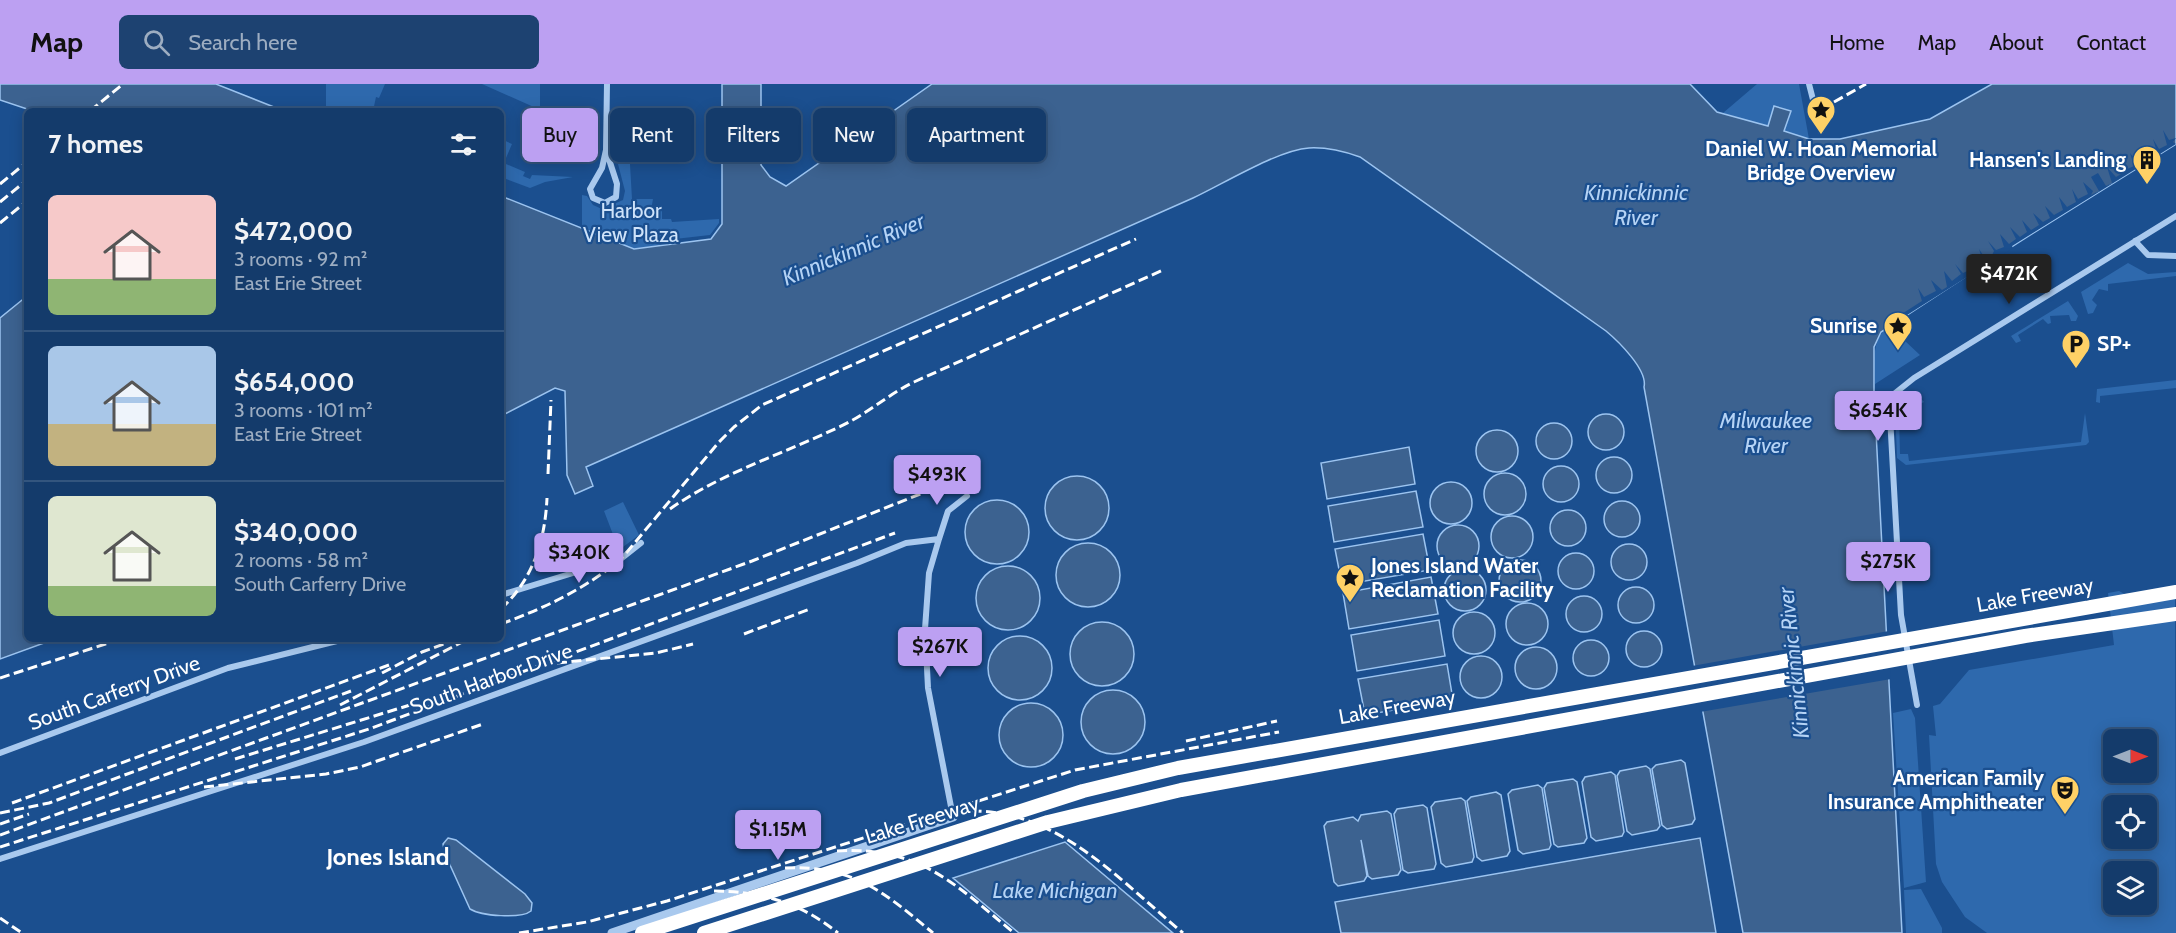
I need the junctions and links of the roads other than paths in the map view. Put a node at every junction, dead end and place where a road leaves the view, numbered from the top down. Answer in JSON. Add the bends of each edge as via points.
{"nodes":[{"id":1,"x":607,"y":84,"type":"edge"},
{"id":2,"x":1809,"y":84,"type":"edge"},
{"id":3,"x":1821,"y":131,"type":"dead end"},
{"id":4,"x":606,"y":150,"type":"junction"},
{"id":5,"x":2176,"y":216,"type":"edge"},
{"id":6,"x":2135,"y":241,"type":"junction"},
{"id":7,"x":2176,"y":256,"type":"edge"},
{"id":8,"x":967,"y":496,"type":"dead end"},
{"id":9,"x":939,"y":539,"type":"junction"},
{"id":10,"x":641,"y":543,"type":"dead end"},
{"id":11,"x":2176,"y":592,"type":"edge"},
{"id":12,"x":504,"y":594,"type":"edge"},
{"id":13,"x":2176,"y":614,"type":"edge"},
{"id":14,"x":333,"y":642,"type":"edge"},
{"id":15,"x":1917,"y":705,"type":"dead end"},
{"id":16,"x":0,"y":753,"type":"edge"},
{"id":17,"x":953,"y":817,"type":"joint"},
{"id":18,"x":0,"y":859,"type":"edge"},
{"id":19,"x":612,"y":933,"type":"edge"},
{"id":20,"x":642,"y":933,"type":"edge"},
{"id":21,"x":704,"y":933,"type":"edge"}],
"edges":[{"from":1,"to":4,"type":"street"},
{"from":2,"to":3,"type":"street"},
{"from":4,"to":4,"type":"street","via":[[602,168],[590,189],[593,198],[605,203],[613,200],[617,188]]},
{"from":5,"to":6,"type":"street"},
{"from":6,"to":7,"type":"street","via":[[2148,255]]},
{"from":6,"to":15,"type":"street","via":[[1914,378],[1889,398],[1901,615]]},
{"from":8,"to":9,"type":"street","via":[[948,511]]},
{"from":9,"to":17,"type":"street","via":[[929,573],[925,629],[928,688]]},
{"from":9,"to":18,"type":"street","name":"South Harbor Drive","via":[[906,543],[364,742]]},
{"from":10,"to":12,"type":"street","via":[[622,558]]},
{"from":11,"to":20,"type":"highway","name":"Lake Freeway","bridge":true,"via":[[1178,768],[1083,791]]},
{"from":13,"to":21,"type":"highway","name":"Lake Freeway","bridge":true,"via":[[2025,636],[1180,790],[1048,822]]},
{"from":14,"to":16,"type":"street","name":"South Carferry Drive","via":[[228,668]]},
{"from":17,"to":19,"type":"street"}]}
